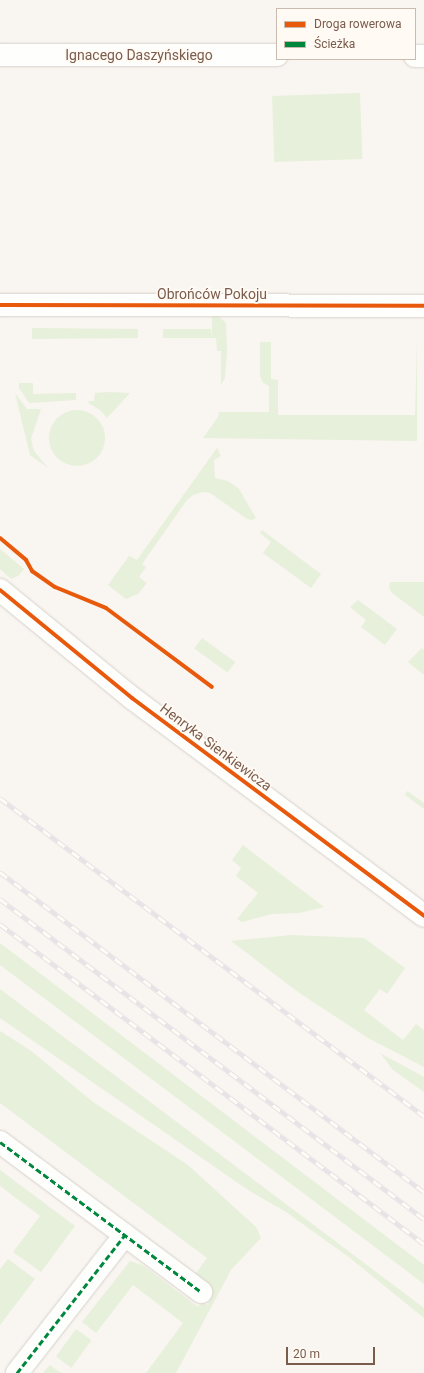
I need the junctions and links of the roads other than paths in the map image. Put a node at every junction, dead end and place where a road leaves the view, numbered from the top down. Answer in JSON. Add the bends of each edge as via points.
{"nodes":[{"id":1,"x":0,"y":55,"type":"edge"},
{"id":2,"x":276,"y":55,"type":"edge"},
{"id":3,"x":0,"y":305,"type":"edge"},
{"id":4,"x":424,"y":306,"type":"edge"},
{"id":5,"x":0,"y":590,"type":"edge"},
{"id":6,"x":424,"y":916,"type":"edge"},
{"id":7,"x":0,"y":1142,"type":"edge"},
{"id":8,"x":125,"y":1235,"type":"junction"},
{"id":9,"x":201,"y":1292,"type":"dead end"},
{"id":10,"x":18,"y":1373,"type":"edge"}],
"edges":[{"from":1,"to":2,"type":"street","name":"Ignacego Daszyńskiego"},
{"from":3,"to":4,"type":"street","name":"Obrońców Pokoju"},
{"from":5,"to":6,"type":"street","name":"Henryka Sienkiewicza","via":[[132,698]]},
{"from":7,"to":8,"type":"street"},
{"from":8,"to":9,"type":"street"},
{"from":8,"to":10,"type":"street"}]}
